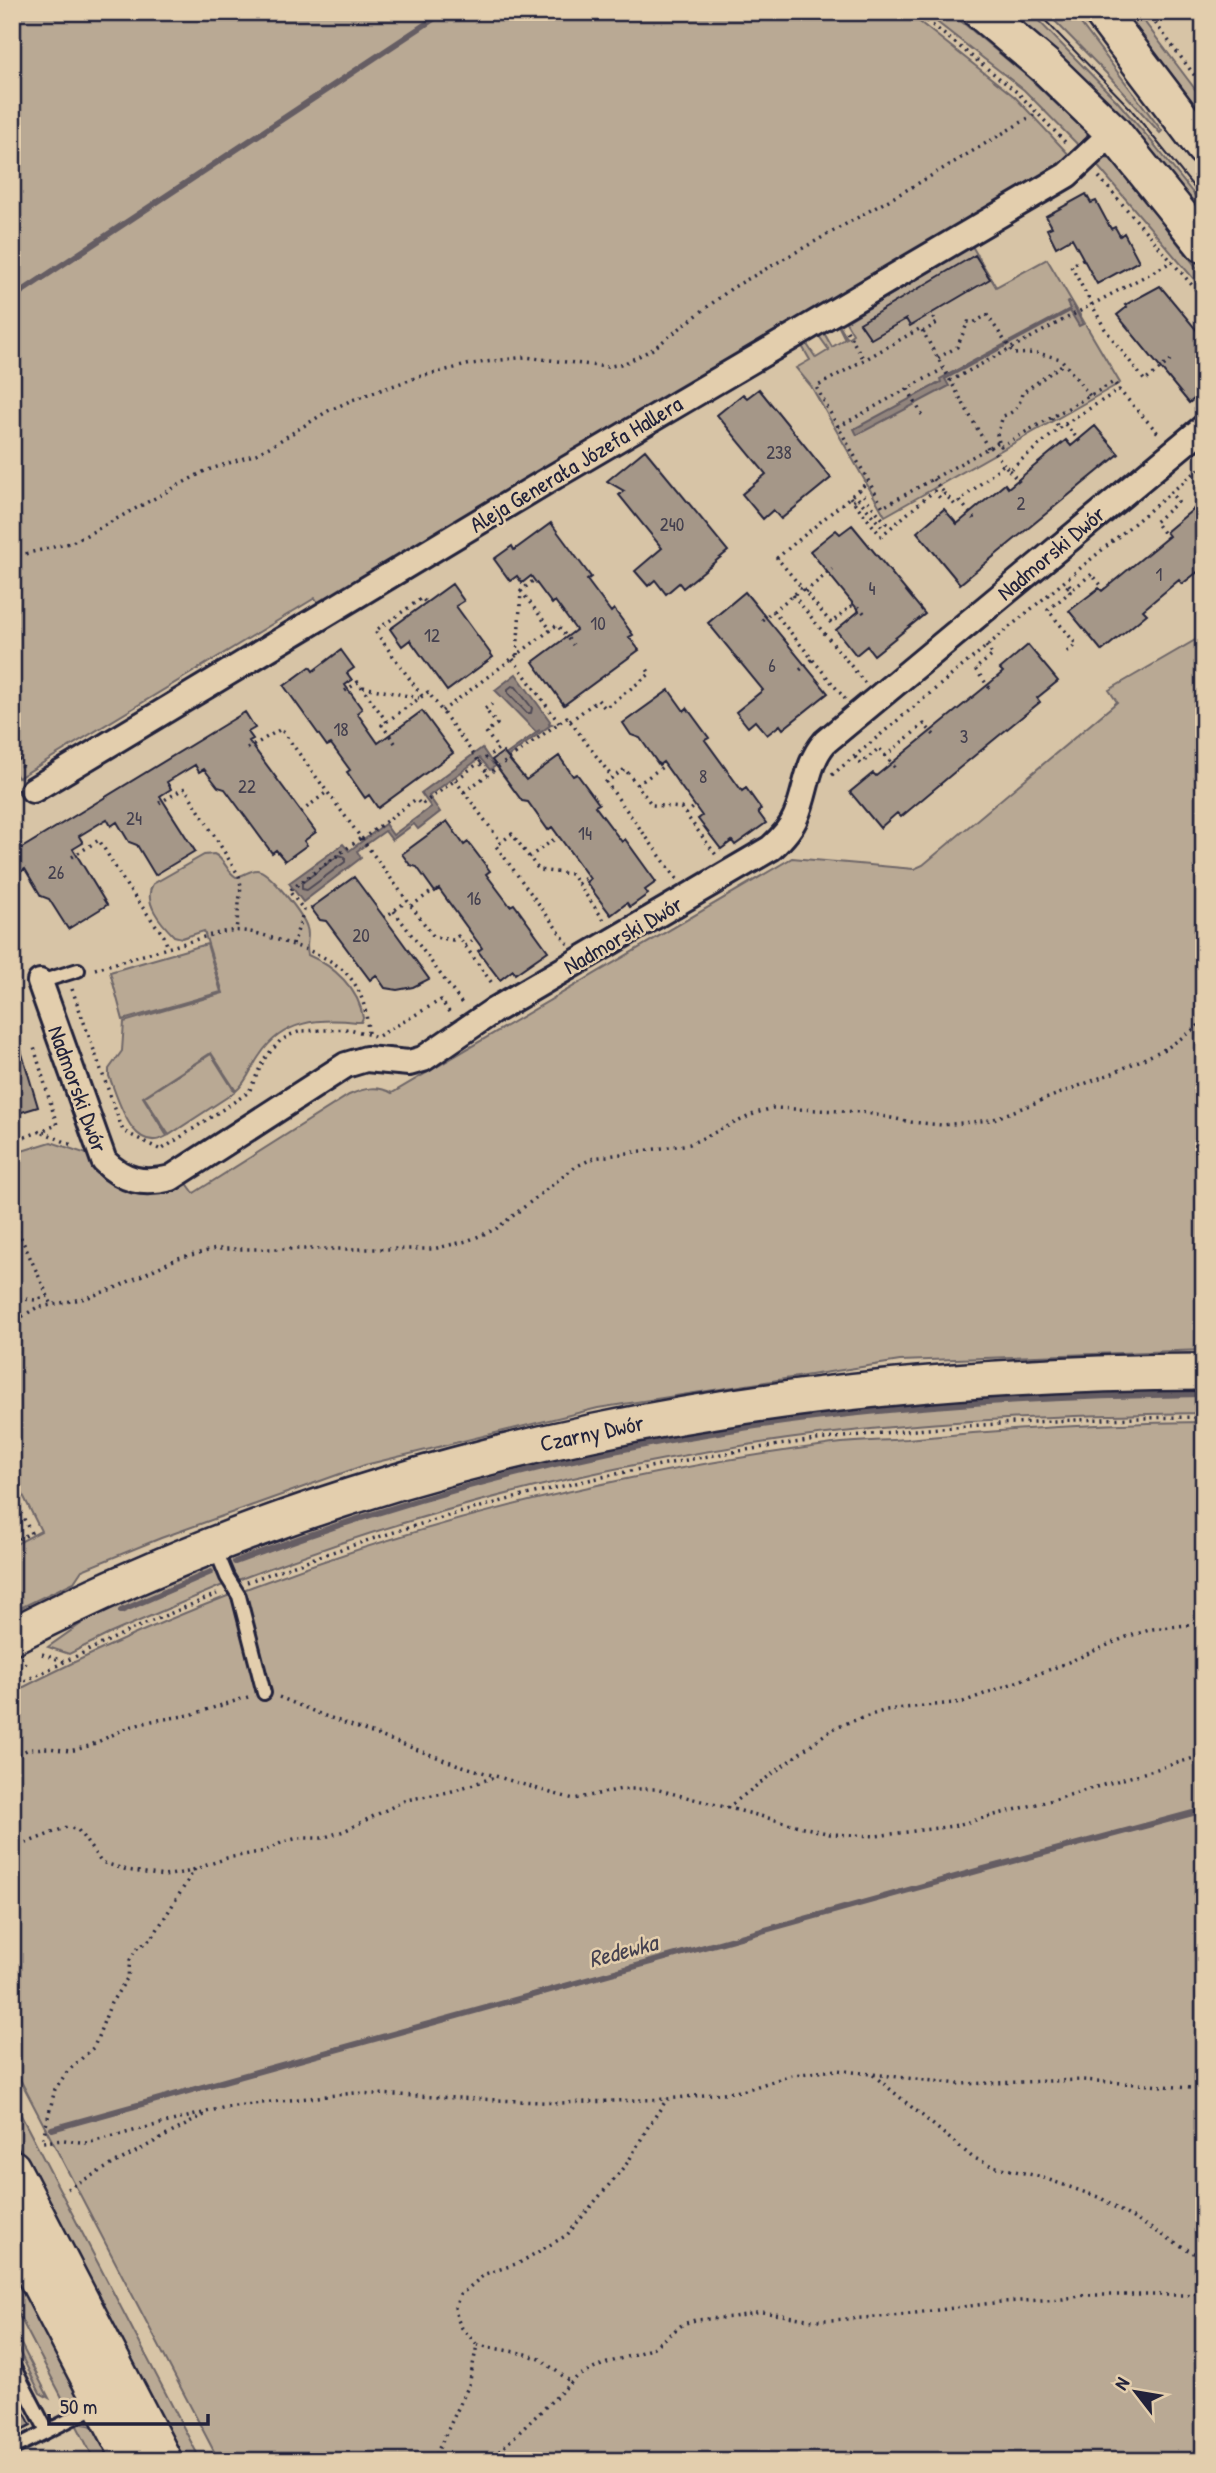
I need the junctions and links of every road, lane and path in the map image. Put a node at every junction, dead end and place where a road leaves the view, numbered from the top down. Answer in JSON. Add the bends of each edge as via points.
{"nodes":[{"id":1,"x":916,"y":12,"type":"edge"},
{"id":2,"x":981,"y":12,"type":"edge"},
{"id":3,"x":1101,"y":12,"type":"edge"},
{"id":4,"x":1147,"y":12,"type":"edge"},
{"id":5,"x":1204,"y":88,"type":"edge"},
{"id":6,"x":1037,"y":113,"type":"junction"},
{"id":7,"x":1113,"y":132,"type":"junction"},
{"id":8,"x":1204,"y":148,"type":"edge"},
{"id":9,"x":1072,"y":149,"type":"dead end"},
{"id":10,"x":1107,"y":185,"type":"dead end"},
{"id":11,"x":1204,"y":245,"type":"edge"},
{"id":12,"x":1083,"y":259,"type":"dead end"},
{"id":13,"x":1173,"y":261,"type":"junction"},
{"id":14,"x":1204,"y":299,"type":"edge"},
{"id":15,"x":1092,"y":305,"type":"junction"},
{"id":16,"x":932,"y":313,"type":"dead end"},
{"id":17,"x":923,"y":332,"type":"junction"},
{"id":18,"x":850,"y":337,"type":"dead end"},
{"id":19,"x":1009,"y":345,"type":"junction"},
{"id":20,"x":938,"y":358,"type":"junction"},
{"id":21,"x":863,"y":360,"type":"junction"},
{"id":22,"x":1171,"y":360,"type":"dead end"},
{"id":23,"x":1063,"y":364,"type":"junction"},
{"id":24,"x":944,"y":369,"type":"junction"},
{"id":25,"x":949,"y":378,"type":"junction"},
{"id":26,"x":908,"y":388,"type":"junction"},
{"id":27,"x":1119,"y":390,"type":"junction"},
{"id":28,"x":1090,"y":397,"type":"junction"},
{"id":29,"x":922,"y":415,"type":"dead end"},
{"id":30,"x":1052,"y":418,"type":"junction"},
{"id":31,"x":1065,"y":424,"type":"junction"},
{"id":32,"x":838,"y":427,"type":"junction"},
{"id":33,"x":1204,"y":427,"type":"edge"},
{"id":34,"x":1059,"y":428,"type":"junction"},
{"id":35,"x":1162,"y":437,"type":"dead end"},
{"id":36,"x":999,"y":442,"type":"junction"},
{"id":37,"x":1081,"y":443,"type":"dead end"},
{"id":38,"x":989,"y":447,"type":"junction"},
{"id":39,"x":1004,"y":464,"type":"junction"},
{"id":40,"x":1204,"y":465,"type":"edge"},
{"id":41,"x":1009,"y":470,"type":"junction"},
{"id":42,"x":933,"y":479,"type":"junction"},
{"id":43,"x":868,"y":482,"type":"junction"},
{"id":44,"x":1021,"y":484,"type":"dead end"},
{"id":45,"x":859,"y":490,"type":"junction"},
{"id":46,"x":1171,"y":493,"type":"junction"},
{"id":47,"x":944,"y":494,"type":"junction"},
{"id":48,"x":851,"y":499,"type":"junction"},
{"id":49,"x":960,"y":501,"type":"junction"},
{"id":50,"x":976,"y":521,"type":"dead end"},
{"id":51,"x":1167,"y":538,"type":"dead end"},
{"id":52,"x":12,"y":557,"type":"edge"},
{"id":53,"x":832,"y":569,"type":"dead end"},
{"id":54,"x":534,"y":580,"type":"dead end"},
{"id":55,"x":1066,"y":580,"type":"junction"},
{"id":56,"x":1069,"y":584,"type":"junction"},
{"id":57,"x":1104,"y":589,"type":"dead end"},
{"id":58,"x":803,"y":590,"type":"junction"},
{"id":59,"x":521,"y":591,"type":"junction"},
{"id":60,"x":793,"y":595,"type":"junction"},
{"id":61,"x":426,"y":603,"type":"dead end"},
{"id":62,"x":773,"y":611,"type":"junction"},
{"id":63,"x":864,"y":613,"type":"dead end"},
{"id":64,"x":762,"y":621,"type":"dead end"},
{"id":65,"x":551,"y":630,"type":"junction"},
{"id":66,"x":573,"y":645,"type":"dead end"},
{"id":67,"x":986,"y":646,"type":"junction"},
{"id":68,"x":1067,"y":652,"type":"dead end"},
{"id":69,"x":515,"y":657,"type":"junction"},
{"id":70,"x":813,"y":659,"type":"junction"},
{"id":71,"x":647,"y":669,"type":"dead end"},
{"id":72,"x":800,"y":670,"type":"dead end"},
{"id":73,"x":862,"y":680,"type":"dead end"},
{"id":74,"x":361,"y":687,"type":"junction"},
{"id":75,"x":345,"y":691,"type":"dead end"},
{"id":76,"x":992,"y":691,"type":"dead end"},
{"id":77,"x":843,"y":696,"type":"dead end"},
{"id":78,"x":421,"y":697,"type":"junction"},
{"id":79,"x":492,"y":704,"type":"dead end"},
{"id":80,"x":442,"y":711,"type":"junction"},
{"id":81,"x":570,"y":721,"type":"junction"},
{"id":82,"x":387,"y":722,"type":"junction"},
{"id":83,"x":559,"y":723,"type":"junction"},
{"id":84,"x":936,"y":737,"type":"dead end"},
{"id":85,"x":394,"y":743,"type":"dead end"},
{"id":86,"x":247,"y":749,"type":"dead end"},
{"id":87,"x":854,"y":756,"type":"junction"},
{"id":88,"x":886,"y":756,"type":"junction"},
{"id":89,"x":480,"y":761,"type":"junction"},
{"id":90,"x":665,"y":765,"type":"dead end"},
{"id":91,"x":897,"y":769,"type":"dead end"},
{"id":92,"x":488,"y":774,"type":"junction"},
{"id":93,"x":830,"y":777,"type":"dead end"},
{"id":94,"x":612,"y":778,"type":"junction"},
{"id":95,"x":455,"y":780,"type":"junction"},
{"id":96,"x":637,"y":785,"type":"junction"},
{"id":97,"x":33,"y":790,"type":"dead end"},
{"id":98,"x":464,"y":792,"type":"junction"},
{"id":99,"x":327,"y":793,"type":"junction"},
{"id":100,"x":159,"y":803,"type":"dead end"},
{"id":101,"x":695,"y":806,"type":"dead end"},
{"id":102,"x":301,"y":813,"type":"dead end"},
{"id":103,"x":685,"y":814,"type":"junction"},
{"id":104,"x":559,"y":836,"type":"dead end"},
{"id":105,"x":363,"y":841,"type":"junction"},
{"id":106,"x":501,"y":842,"type":"junction"},
{"id":107,"x":710,"y":848,"type":"dead end"},
{"id":108,"x":72,"y":857,"type":"dead end"},
{"id":109,"x":529,"y":857,"type":"junction"},
{"id":110,"x":589,"y":877,"type":"dead end"},
{"id":111,"x":578,"y":884,"type":"junction"},
{"id":112,"x":682,"y":886,"type":"dead end"},
{"id":113,"x":434,"y":890,"type":"dead end"},
{"id":114,"x":407,"y":901,"type":"junction"},
{"id":115,"x":411,"y":906,"type":"junction"},
{"id":116,"x":394,"y":911,"type":"junction"},
{"id":117,"x":600,"y":914,"type":"dead end"},
{"id":118,"x":384,"y":918,"type":"dead end"},
{"id":119,"x":236,"y":931,"type":"junction"},
{"id":120,"x":475,"y":938,"type":"dead end"},
{"id":121,"x":293,"y":945,"type":"junction"},
{"id":122,"x":465,"y":946,"type":"junction"},
{"id":123,"x":168,"y":948,"type":"junction"},
{"id":124,"x":573,"y":951,"type":"dead end"},
{"id":125,"x":72,"y":972,"type":"junction"},
{"id":126,"x":489,"y":978,"type":"dead end"},
{"id":127,"x":40,"y":982,"type":"joint"},
{"id":128,"x":469,"y":1013,"type":"dead end"},
{"id":129,"x":1204,"y":1018,"type":"edge"},
{"id":130,"x":454,"y":1021,"type":"dead end"},
{"id":131,"x":368,"y":1034,"type":"junction"},
{"id":132,"x":33,"y":1044,"type":"dead end"},
{"id":133,"x":358,"y":1060,"type":"junction"},
{"id":134,"x":12,"y":1142,"type":"edge"},
{"id":135,"x":12,"y":1219,"type":"edge"},
{"id":136,"x":48,"y":1296,"type":"junction"},
{"id":137,"x":12,"y":1298,"type":"edge"},
{"id":138,"x":51,"y":1303,"type":"junction"},
{"id":139,"x":12,"y":1326,"type":"edge"},
{"id":140,"x":1204,"y":1372,"type":"edge"},
{"id":141,"x":1204,"y":1417,"type":"edge"},
{"id":142,"x":20,"y":1511,"type":"dead end"},
{"id":143,"x":12,"y":1542,"type":"edge"},
{"id":144,"x":214,"y":1545,"type":"junction"},
{"id":145,"x":233,"y":1587,"type":"junction"},
{"id":146,"x":1204,"y":1623,"type":"edge"},
{"id":147,"x":12,"y":1636,"type":"edge"},
{"id":148,"x":63,"y":1661,"type":"junction"},
{"id":149,"x":12,"y":1670,"type":"edge"},
{"id":150,"x":12,"y":1687,"type":"edge"},
{"id":151,"x":264,"y":1693,"type":"junction"},
{"id":152,"x":1204,"y":1755,"type":"edge"},
{"id":153,"x":12,"y":1757,"type":"edge"},
{"id":154,"x":497,"y":1777,"type":"junction"},
{"id":155,"x":727,"y":1808,"type":"junction"},
{"id":156,"x":12,"y":1844,"type":"edge"},
{"id":157,"x":195,"y":1869,"type":"junction"},
{"id":158,"x":872,"y":2074,"type":"junction"},
{"id":159,"x":1204,"y":2089,"type":"edge"},
{"id":160,"x":668,"y":2099,"type":"junction"},
{"id":161,"x":213,"y":2110,"type":"junction"},
{"id":162,"x":15,"y":2177,"type":"edge"},
{"id":163,"x":66,"y":2189,"type":"dead end"},
{"id":164,"x":12,"y":2231,"type":"edge"},
{"id":165,"x":1204,"y":2259,"type":"edge"},
{"id":166,"x":1204,"y":2291,"type":"edge"},
{"id":167,"x":477,"y":2346,"type":"junction"},
{"id":168,"x":12,"y":2364,"type":"edge"},
{"id":169,"x":571,"y":2382,"type":"junction"},
{"id":170,"x":102,"y":2403,"type":"junction"},
{"id":171,"x":47,"y":2431,"type":"junction"},
{"id":172,"x":12,"y":2449,"type":"edge"},
{"id":173,"x":132,"y":2461,"type":"edge"},
{"id":174,"x":164,"y":2461,"type":"edge"},
{"id":175,"x":433,"y":2461,"type":"edge"},
{"id":176,"x":489,"y":2461,"type":"edge"}],
"edges":[{"from":1,"to":6,"type":"path"},
{"from":2,"to":7,"type":"main road"},
{"from":3,"to":8,"type":"main road"},
{"from":4,"to":5,"type":"path"},
{"from":6,"to":9,"type":"path"},
{"from":6,"to":52,"type":"path","via":[[732,288],[653,349],[625,363],[607,367],[525,357],[418,377],[328,411],[256,454],[205,471],[76,540]]},
{"from":7,"to":11,"type":"main road"},
{"from":7,"to":97,"type":"street","name":"Aleja Generała Józefa Hallera","via":[[1067,175]]},
{"from":10,"to":13,"type":"path"},
{"from":12,"to":15,"type":"path","via":[[1071,266]]},
{"from":13,"to":14,"type":"path"},
{"from":13,"to":15,"type":"path"},
{"from":15,"to":19,"type":"path"},
{"from":15,"to":22,"type":"path","via":[[1145,382]]},
{"from":16,"to":17,"type":"path","via":[[937,323]]},
{"from":17,"to":20,"type":"path"},
{"from":17,"to":21,"type":"path","via":[[921,328]]},
{"from":18,"to":21,"type":"path"},
{"from":19,"to":20,"type":"path","via":[[987,315],[968,323],[957,347]]},
{"from":19,"to":23,"type":"path","via":[[1016,355],[1035,353],[1059,358]]},
{"from":19,"to":25,"type":"path"},
{"from":20,"to":24,"type":"path"},
{"from":21,"to":32,"type":"path","via":[[816,387]]},
{"from":23,"to":28,"type":"path"},
{"from":23,"to":36,"type":"path","via":[[1022,393],[1020,405],[1003,416]]},
{"from":24,"to":25,"type":"path"},
{"from":24,"to":26,"type":"path"},
{"from":25,"to":38,"type":"path"},
{"from":26,"to":29,"type":"path"},
{"from":26,"to":32,"type":"path"},
{"from":27,"to":28,"type":"path","via":[[1114,382]]},
{"from":27,"to":31,"type":"path"},
{"from":27,"to":35,"type":"path"},
{"from":28,"to":30,"type":"path"},
{"from":30,"to":34,"type":"path"},
{"from":30,"to":36,"type":"path","via":[[1001,446]]},
{"from":31,"to":34,"type":"path"},
{"from":31,"to":37,"type":"path"},
{"from":32,"to":43,"type":"path"},
{"from":33,"to":133,"type":"street","name":"Nadmorski Dwór","via":[[824,742],[810,768],[793,823],[771,848],[493,1011],[423,1059],[409,1063]]},
{"from":34,"to":41,"type":"path"},
{"from":36,"to":38,"type":"path"},
{"from":38,"to":39,"type":"path"},
{"from":38,"to":42,"type":"path"},
{"from":39,"to":41,"type":"path"},
{"from":39,"to":49,"type":"path"},
{"from":40,"to":46,"type":"path"},
{"from":41,"to":44,"type":"path"},
{"from":42,"to":43,"type":"path","via":[[883,507]]},
{"from":42,"to":47,"type":"path"},
{"from":43,"to":45,"type":"path"},
{"from":45,"to":48,"type":"path"},
{"from":45,"to":48,"type":"path","via":[[886,523],[882,527],[857,497]]},
{"from":46,"to":51,"type":"path","via":[[1178,502],[1155,522]]},
{"from":46,"to":55,"type":"path"},
{"from":47,"to":48,"type":"path","via":[[940,498],[934,491],[881,536]]},
{"from":47,"to":49,"type":"path","via":[[955,505]]},
{"from":48,"to":58,"type":"path","via":[[777,558]]},
{"from":49,"to":50,"type":"path"},
{"from":53,"to":58,"type":"path"},
{"from":54,"to":59,"type":"path"},
{"from":55,"to":56,"type":"path"},
{"from":55,"to":67,"type":"path"},
{"from":56,"to":57,"type":"path","via":[[1073,589],[1092,574]]},
{"from":56,"to":68,"type":"path","via":[[1070,592],[1048,610],[1076,644]]},
{"from":58,"to":60,"type":"path"},
{"from":58,"to":63,"type":"path","via":[[831,623],[851,607]]},
{"from":59,"to":65,"type":"path"},
{"from":59,"to":69,"type":"path"},
{"from":60,"to":62,"type":"path"},
{"from":60,"to":73,"type":"path"},
{"from":61,"to":78,"type":"path","via":[[422,598],[375,631]]},
{"from":62,"to":64,"type":"path"},
{"from":62,"to":70,"type":"path"},
{"from":65,"to":66,"type":"path","via":[[557,625]]},
{"from":65,"to":69,"type":"path"},
{"from":67,"to":76,"type":"path","via":[[993,655],[975,669]]},
{"from":67,"to":87,"type":"path"},
{"from":69,"to":80,"type":"path"},
{"from":69,"to":83,"type":"path"},
{"from":70,"to":72,"type":"path"},
{"from":70,"to":77,"type":"path"},
{"from":71,"to":81,"type":"path","via":[[650,674],[605,708],[598,700]]},
{"from":74,"to":75,"type":"path","via":[[358,682]]},
{"from":74,"to":78,"type":"path"},
{"from":74,"to":82,"type":"path"},
{"from":78,"to":80,"type":"path","via":[[428,692]]},
{"from":78,"to":82,"type":"path"},
{"from":79,"to":89,"type":"path","via":[[485,709],[496,724],[486,732],[498,749]]},
{"from":80,"to":89,"type":"path"},
{"from":81,"to":83,"type":"path","via":[[567,717]]},
{"from":81,"to":94,"type":"path"},
{"from":82,"to":85,"type":"path","via":[[382,725]]},
{"from":83,"to":92,"type":"path"},
{"from":84,"to":88,"type":"path","via":[[925,724]]},
{"from":86,"to":99,"type":"path","via":[[281,729]]},
{"from":87,"to":88,"type":"path","via":[[860,764],[879,748]]},
{"from":87,"to":93,"type":"path"},
{"from":88,"to":91,"type":"path"},
{"from":89,"to":92,"type":"path"},
{"from":89,"to":95,"type":"path"},
{"from":90,"to":96,"type":"path"},
{"from":92,"to":98,"type":"path"},
{"from":94,"to":96,"type":"path","via":[[625,769]]},
{"from":94,"to":112,"type":"path","via":[[606,782]]},
{"from":95,"to":98,"type":"path"},
{"from":95,"to":105,"type":"path","via":[[421,805],[416,799]]},
{"from":96,"to":103,"type":"path","via":[[652,804],[681,808]]},
{"from":98,"to":106,"type":"path"},
{"from":99,"to":102,"type":"path"},
{"from":99,"to":105,"type":"path"},
{"from":100,"to":119,"type":"path","via":[[185,788],[236,870],[241,886]]},
{"from":101,"to":103,"type":"path"},
{"from":103,"to":107,"type":"path"},
{"from":104,"to":109,"type":"path"},
{"from":105,"to":114,"type":"path"},
{"from":105,"to":121,"type":"path","via":[[289,891],[304,911]]},
{"from":106,"to":109,"type":"path","via":[[512,834]]},
{"from":106,"to":124,"type":"path","via":[[496,845]]},
{"from":108,"to":123,"type":"path","via":[[99,840]]},
{"from":109,"to":111,"type":"path","via":[[539,870],[571,874]]},
{"from":110,"to":111,"type":"path"},
{"from":111,"to":117,"type":"path"},
{"from":113,"to":115,"type":"path"},
{"from":114,"to":115,"type":"path"},
{"from":114,"to":116,"type":"path"},
{"from":115,"to":122,"type":"path","via":[[434,937],[453,940],[458,936]]},
{"from":116,"to":118,"type":"path"},
{"from":116,"to":128,"type":"path"},
{"from":119,"to":121,"type":"path","via":[[255,932]]},
{"from":119,"to":123,"type":"path"},
{"from":120,"to":122,"type":"path"},
{"from":121,"to":131,"type":"path","via":[[322,955],[346,974],[367,1008]]},
{"from":122,"to":126,"type":"path"},
{"from":123,"to":125,"type":"path"},
{"from":125,"to":127,"type":"lane"},
{"from":125,"to":131,"type":"path","via":[[123,1131],[161,1150],[249,1092],[264,1059],[290,1035],[350,1029]]},
{"from":127,"to":133,"type":"street","name":"Nadmorski Dwór","via":[[100,1152],[104,1161],[126,1178],[171,1178]]},
{"from":129,"to":138,"type":"path","via":[[1167,1048],[991,1120],[942,1125],[862,1112],[773,1108],[690,1144],[594,1158],[575,1167],[496,1229],[467,1241],[433,1249],[216,1249],[178,1258],[86,1298]]},
{"from":130,"to":131,"type":"path","via":[[441,1000],[377,1037]]},
{"from":131,"to":133,"type":"path"},
{"from":132,"to":134,"type":"path","via":[[57,1125]]},
{"from":135,"to":136,"type":"path"},
{"from":136,"to":137,"type":"path"},
{"from":136,"to":138,"type":"path"},
{"from":138,"to":139,"type":"path"},
{"from":140,"to":144,"type":"main road","name":"Czarny Dwór","via":[[1091,1372],[923,1383],[670,1416],[451,1466]]},
{"from":141,"to":145,"type":"path","via":[[984,1425],[817,1440],[680,1463],[419,1524]]},
{"from":142,"to":143,"type":"path","via":[[31,1532]]},
{"from":144,"to":145,"type":"lane"},
{"from":144,"to":147,"type":"main road","name":"Czarny Dwór"},
{"from":145,"to":148,"type":"path"},
{"from":145,"to":151,"type":"lane"},
{"from":146,"to":155,"type":"path","via":[[1129,1636],[963,1702],[886,1710],[838,1726]]},
{"from":148,"to":149,"type":"path","via":[[44,1654]]},
{"from":148,"to":150,"type":"path"},
{"from":151,"to":153,"type":"path","via":[[129,1727],[70,1751],[29,1749]]},
{"from":151,"to":154,"type":"path"},
{"from":152,"to":155,"type":"path","via":[[953,1826],[876,1836],[830,1834]]},
{"from":154,"to":155,"type":"path","via":[[574,1799],[655,1789]]},
{"from":154,"to":157,"type":"path","via":[[406,1800],[322,1838],[298,1838]]},
{"from":156,"to":157,"type":"path","via":[[67,1827],[78,1830],[101,1862],[164,1876]]},
{"from":157,"to":161,"type":"path","via":[[152,1938],[136,1949],[128,1977],[111,2003],[94,2047],[55,2089],[42,2142],[87,2143]]},
{"from":158,"to":159,"type":"path","via":[[960,2084],[1082,2080]]},
{"from":158,"to":160,"type":"path","via":[[815,2071],[742,2091]]},
{"from":158,"to":165,"type":"path","via":[[972,2157],[1101,2198]]},
{"from":160,"to":161,"type":"path","via":[[560,2104],[355,2093]]},
{"from":160,"to":167,"type":"path","via":[[628,2162],[567,2235],[519,2263],[485,2274],[460,2295],[457,2318]]},
{"from":161,"to":163,"type":"path"},
{"from":162,"to":174,"type":"main road"},
{"from":164,"to":170,"type":"main road"},
{"from":166,"to":169,"type":"path","via":[[1001,2302],[831,2320],[750,2312],[683,2324],[652,2349],[604,2364]]},
{"from":167,"to":169,"type":"path","via":[[526,2354]]},
{"from":167,"to":175,"type":"path","via":[[469,2385]]},
{"from":168,"to":171,"type":"lane"},
{"from":169,"to":176,"type":"path"},
{"from":170,"to":171,"type":"lane"},
{"from":170,"to":173,"type":"main road"},
{"from":171,"to":172,"type":"lane"}]}
